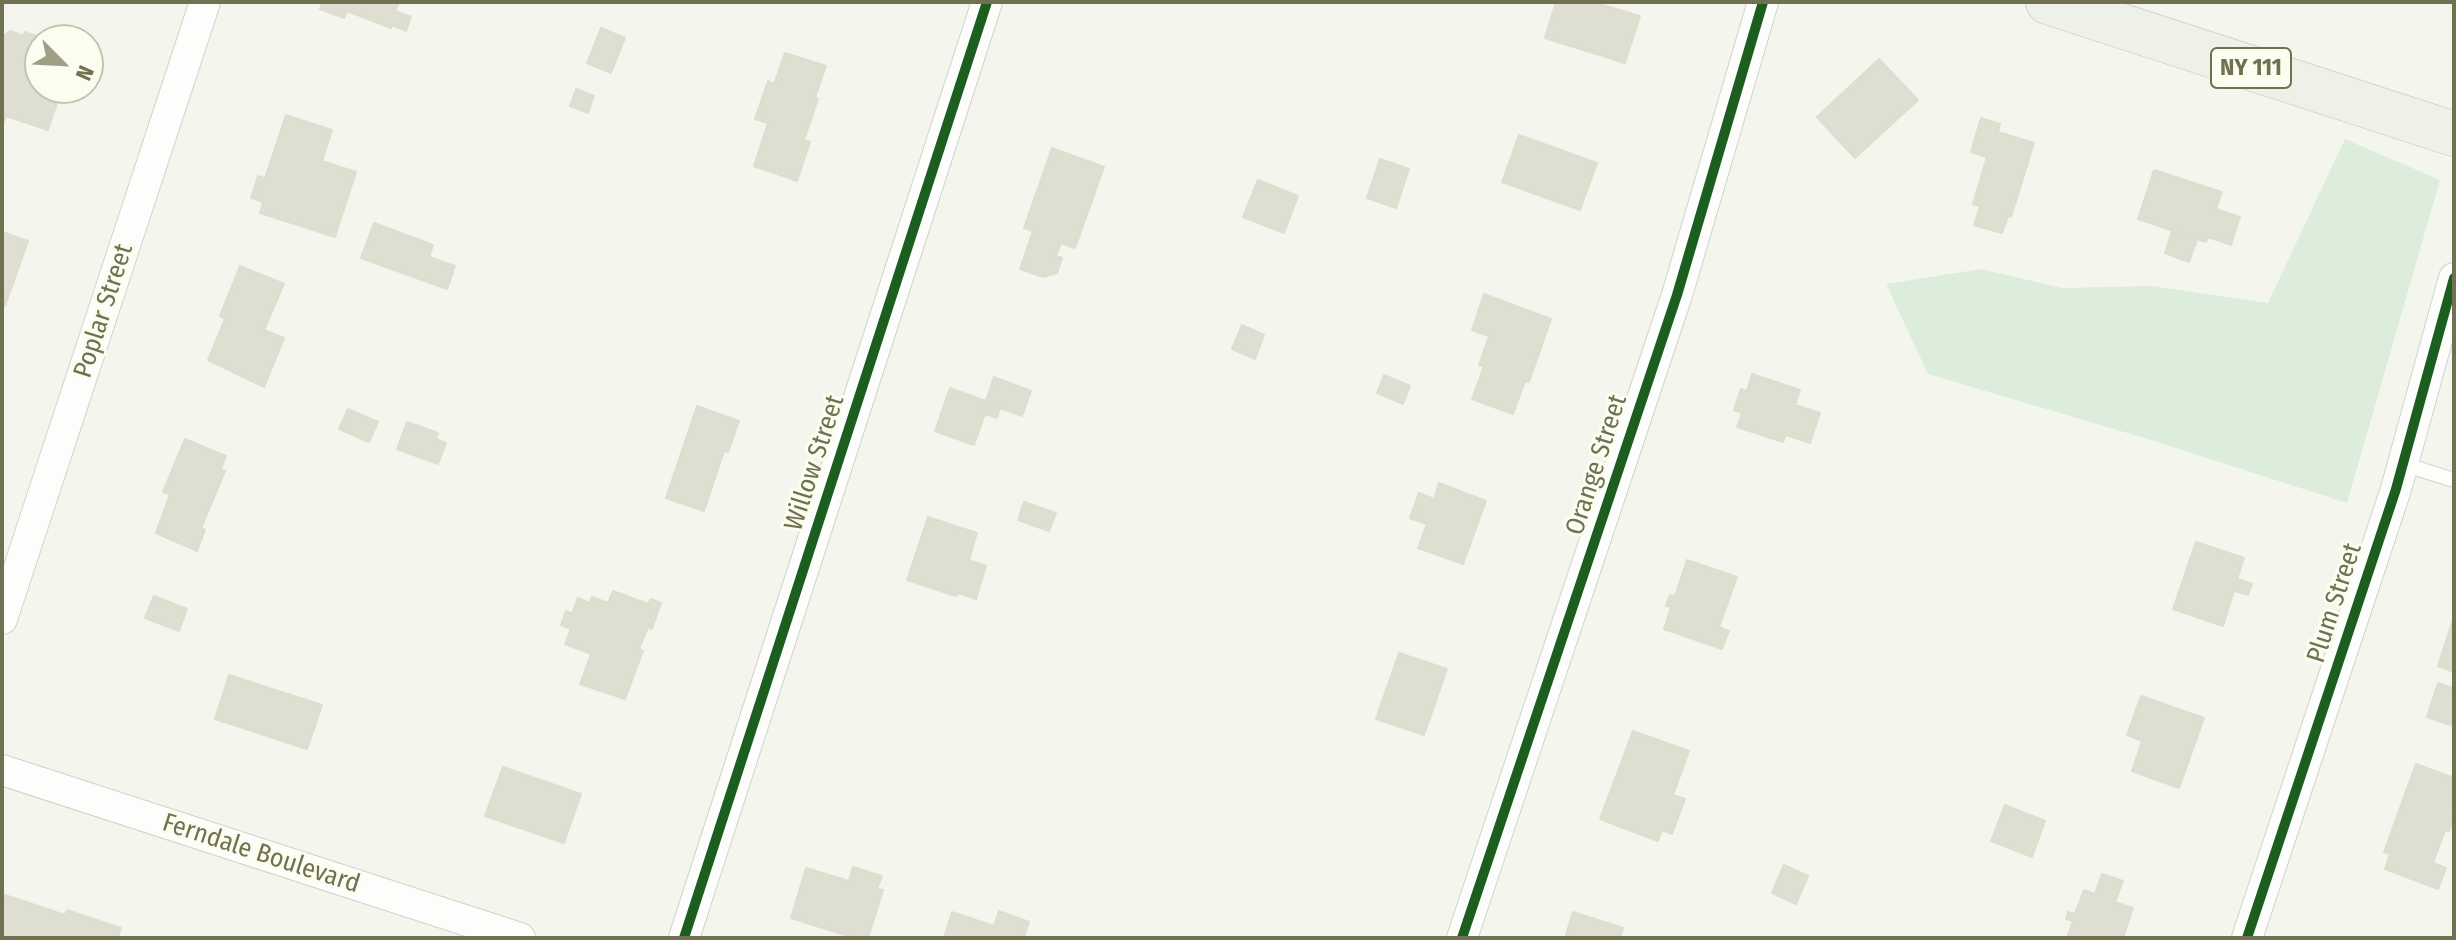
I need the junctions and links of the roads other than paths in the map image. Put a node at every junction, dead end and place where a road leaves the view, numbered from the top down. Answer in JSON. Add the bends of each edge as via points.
{"nodes":[{"id":1,"x":205,"y":2,"type":"edge"},
{"id":2,"x":987,"y":2,"type":"edge"},
{"id":3,"x":1763,"y":2,"type":"edge"},
{"id":4,"x":2048,"y":2,"type":"edge"},
{"id":5,"x":2454,"y":134,"type":"edge"},
{"id":6,"x":2454,"y":278,"type":"edge"},
{"id":7,"x":2449,"y":317,"type":"edge"},
{"id":8,"x":2403,"y":464,"type":"junction"},
{"id":9,"x":2454,"y":480,"type":"edge"},
{"id":10,"x":2,"y":619,"type":"edge"},
{"id":11,"x":2,"y":770,"type":"edge"},
{"id":12,"x":520,"y":938,"type":"edge"},
{"id":13,"x":684,"y":938,"type":"edge"},
{"id":14,"x":1462,"y":938,"type":"edge"},
{"id":15,"x":2247,"y":938,"type":"edge"}],
"edges":[{"from":1,"to":10,"type":"street","name":"Poplar Street"},
{"from":2,"to":13,"type":"street","name":"Willow Street"},
{"from":3,"to":14,"type":"street","name":"Orange Street","via":[[1677,295]]},
{"from":4,"to":5,"type":"main road","number":"NY 111"},
{"from":6,"to":7,"type":"street","name":"Plum Street"},
{"from":7,"to":8,"type":"street","name":"Plum Street"},
{"from":8,"to":9,"type":"lane"},
{"from":8,"to":15,"type":"street","name":"Plum Street"},
{"from":11,"to":12,"type":"street","name":"Ferndale Boulevard"}]}
